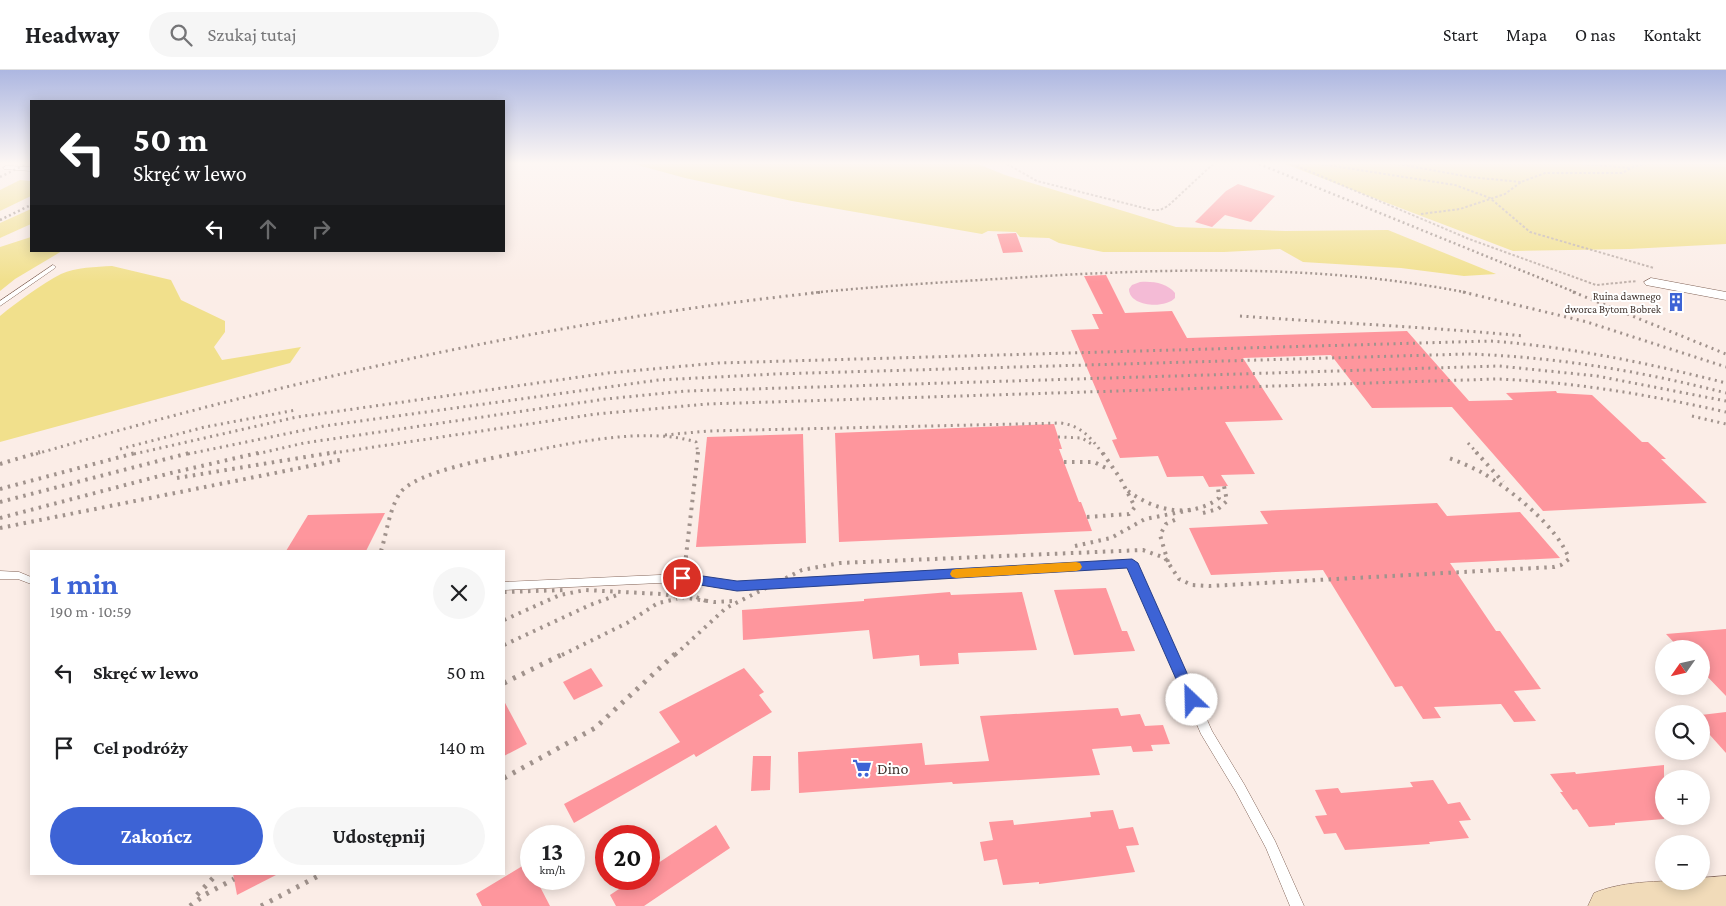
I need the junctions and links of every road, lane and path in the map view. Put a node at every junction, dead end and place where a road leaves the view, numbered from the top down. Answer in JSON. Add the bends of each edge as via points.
{"nodes":[{"id":1,"x":1125,"y":203,"type":"edge"},
{"id":2,"x":1171,"y":203,"type":"edge"},
{"id":3,"x":1384,"y":203,"type":"edge"},
{"id":4,"x":1476,"y":203,"type":"edge"},
{"id":5,"x":1496,"y":203,"type":"edge"},
{"id":6,"x":1421,"y":214,"type":"dead end"},
{"id":7,"x":53,"y":267,"type":"dead end"},
{"id":8,"x":1662,"y":271,"type":"dead end"},
{"id":9,"x":1651,"y":282,"type":"joint"},
{"id":10,"x":1726,"y":296,"type":"edge"},
{"id":11,"x":0,"y":304,"type":"edge"},
{"id":12,"x":0,"y":576,"type":"edge"},
{"id":13,"x":30,"y":581,"type":"edge"},
{"id":14,"x":505,"y":586,"type":"edge"},
{"id":15,"x":1726,"y":894,"type":"edge"},
{"id":16,"x":1297,"y":906,"type":"edge"},
{"id":17,"x":1607,"y":906,"type":"edge"}],
"edges":[{"from":1,"to":2,"type":"path","via":[[1152,210]]},
{"from":3,"to":9,"type":"path","via":[[1468,239],[1596,285],[1626,280]]},
{"from":4,"to":6,"type":"path","via":[[1460,209]]},
{"from":5,"to":8,"type":"path","via":[[1530,232]]},
{"from":7,"to":11,"type":"lane"},
{"from":9,"to":10,"type":"street"},
{"from":12,"to":13,"type":"lane","via":[[19,576]]},
{"from":14,"to":16,"type":"lane","via":[[682,578],[737,586],[1132,563],[1207,734],[1271,845]]},
{"from":15,"to":17,"type":"street"}]}
